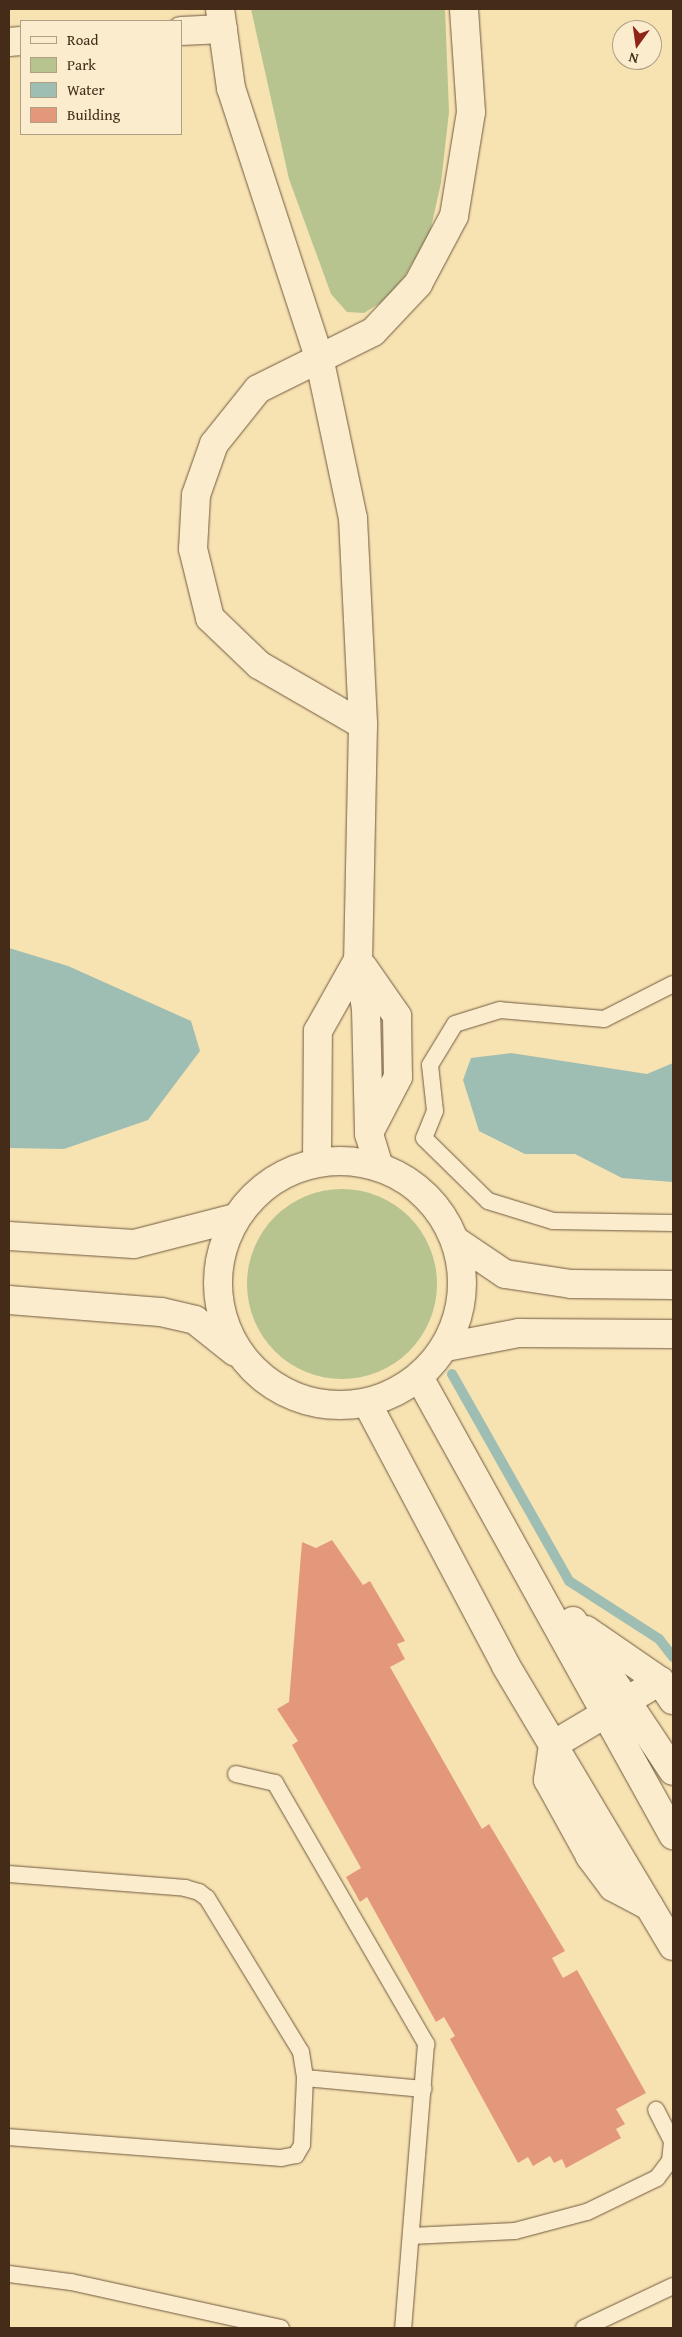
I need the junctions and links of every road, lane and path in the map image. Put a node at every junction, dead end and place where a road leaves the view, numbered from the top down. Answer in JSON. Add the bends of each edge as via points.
{"nodes":[{"id":1,"x":464,"y":9,"type":"edge"},
{"id":2,"x":221,"y":19,"type":"edge"},
{"id":3,"x":182,"y":32,"type":"edge"},
{"id":4,"x":319,"y":357,"type":"junction"},
{"id":5,"x":363,"y":725,"type":"junction"},
{"id":6,"x":358,"y":960,"type":"junction"},
{"id":7,"x":673,"y":984,"type":"edge"},
{"id":8,"x":317,"y":1162,"type":"junction"},
{"id":9,"x":380,"y":1167,"type":"junction"},
{"id":10,"x":235,"y":1218,"type":"junction"},
{"id":11,"x":673,"y":1223,"type":"edge"},
{"id":12,"x":9,"y":1236,"type":"edge"},
{"id":13,"x":456,"y":1241,"type":"junction"},
{"id":14,"x":673,"y":1285,"type":"edge"},
{"id":15,"x":9,"y":1300,"type":"edge"},
{"id":16,"x":673,"y":1334,"type":"edge"},
{"id":17,"x":446,"y":1347,"type":"junction"},
{"id":18,"x":243,"y":1359,"type":"junction"},
{"id":19,"x":419,"y":1378,"type":"junction"},
{"id":20,"x":367,"y":1403,"type":"junction"},
{"id":21,"x":541,"y":1598,"type":"junction"},
{"id":22,"x":573,"y":1621,"type":"junction"},
{"id":23,"x":667,"y":1691,"type":"edge"},
{"id":24,"x":616,"y":1707,"type":"junction"},
{"id":25,"x":553,"y":1745,"type":"junction"},
{"id":26,"x":673,"y":1771,"type":"edge"},
{"id":27,"x":236,"y":1774,"type":"dead end"},
{"id":28,"x":673,"y":1834,"type":"edge"},
{"id":29,"x":9,"y":1874,"type":"edge"},
{"id":30,"x":673,"y":1946,"type":"edge"},
{"id":31,"x":306,"y":2078,"type":"junction"},
{"id":32,"x":423,"y":2089,"type":"junction"},
{"id":33,"x":656,"y":2110,"type":"dead end"},
{"id":34,"x":9,"y":2137,"type":"edge"},
{"id":35,"x":411,"y":2236,"type":"junction"},
{"id":36,"x":9,"y":2274,"type":"edge"},
{"id":37,"x":673,"y":2286,"type":"edge"},
{"id":38,"x":281,"y":2328,"type":"edge"},
{"id":39,"x":403,"y":2328,"type":"edge"},
{"id":40,"x":584,"y":2328,"type":"edge"}],
"edges":[{"from":1,"to":4,"type":"street","via":[[471,112],[454,216],[418,284],[373,332]]},
{"from":2,"to":3,"type":"street"},
{"from":2,"to":4,"type":"street","via":[[231,88]]},
{"from":4,"to":5,"type":"street","via":[[353,518]]},
{"from":4,"to":5,"type":"street","via":[[258,389],[214,444],[196,495],[193,549],[210,618],[259,665]]},
{"from":5,"to":6,"type":"street"},
{"from":6,"to":8,"type":"street","via":[[318,1031]]},
{"from":6,"to":9,"type":"street","via":[[397,1016],[398,1077],[369,1134]]},
{"from":7,"to":11,"type":"lane","via":[[604,1019],[500,1010],[455,1024],[430,1065],[435,1111],[424,1138],[488,1201],[553,1221]]},
{"from":8,"to":9,"type":"street","via":[[349,1161]]},
{"from":8,"to":10,"type":"street","via":[[285,1173],[257,1192]]},
{"from":9,"to":13,"type":"street","via":[[412,1184],[438,1209]]},
{"from":10,"to":12,"type":"street","via":[[134,1244]]},
{"from":10,"to":18,"type":"street","via":[[220,1252],[217,1290],[224,1326]]},
{"from":13,"to":14,"type":"street","via":[[505,1274],[571,1284]]},
{"from":13,"to":17,"type":"street","via":[[463,1277],[460,1313]]},
{"from":15,"to":18,"type":"street","via":[[161,1312],[195,1320]]},
{"from":16,"to":17,"type":"street","via":[[519,1333]]},
{"from":17,"to":19,"type":"street"},
{"from":18,"to":20,"type":"street","via":[[264,1380],[290,1395],[328,1405]]},
{"from":19,"to":20,"type":"street","via":[[395,1393]]},
{"from":19,"to":21,"type":"street"},
{"from":20,"to":25,"type":"street","via":[[506,1666]]},
{"from":21,"to":22,"type":"street"},
{"from":21,"to":24,"type":"street"},
{"from":22,"to":23,"type":"street"},
{"from":22,"to":24,"type":"street"},
{"from":23,"to":24,"type":"street"},
{"from":24,"to":25,"type":"street"},
{"from":24,"to":26,"type":"street"},
{"from":24,"to":28,"type":"street"},
{"from":25,"to":30,"type":"street"},
{"from":27,"to":32,"type":"lane","via":[[275,1783],[426,2044]]},
{"from":29,"to":31,"type":"lane","via":[[185,1888],[199,1892],[207,1898],[301,2052]]},
{"from":31,"to":32,"type":"lane"},
{"from":31,"to":34,"type":"lane","via":[[302,2145],[296,2155],[281,2158]]},
{"from":32,"to":35,"type":"lane"},
{"from":33,"to":35,"type":"lane","via":[[672,2141],[670,2161],[657,2178],[587,2212],[515,2231]]},
{"from":35,"to":39,"type":"lane"},
{"from":36,"to":38,"type":"lane","via":[[71,2282]]},
{"from":37,"to":40,"type":"lane"}]}
